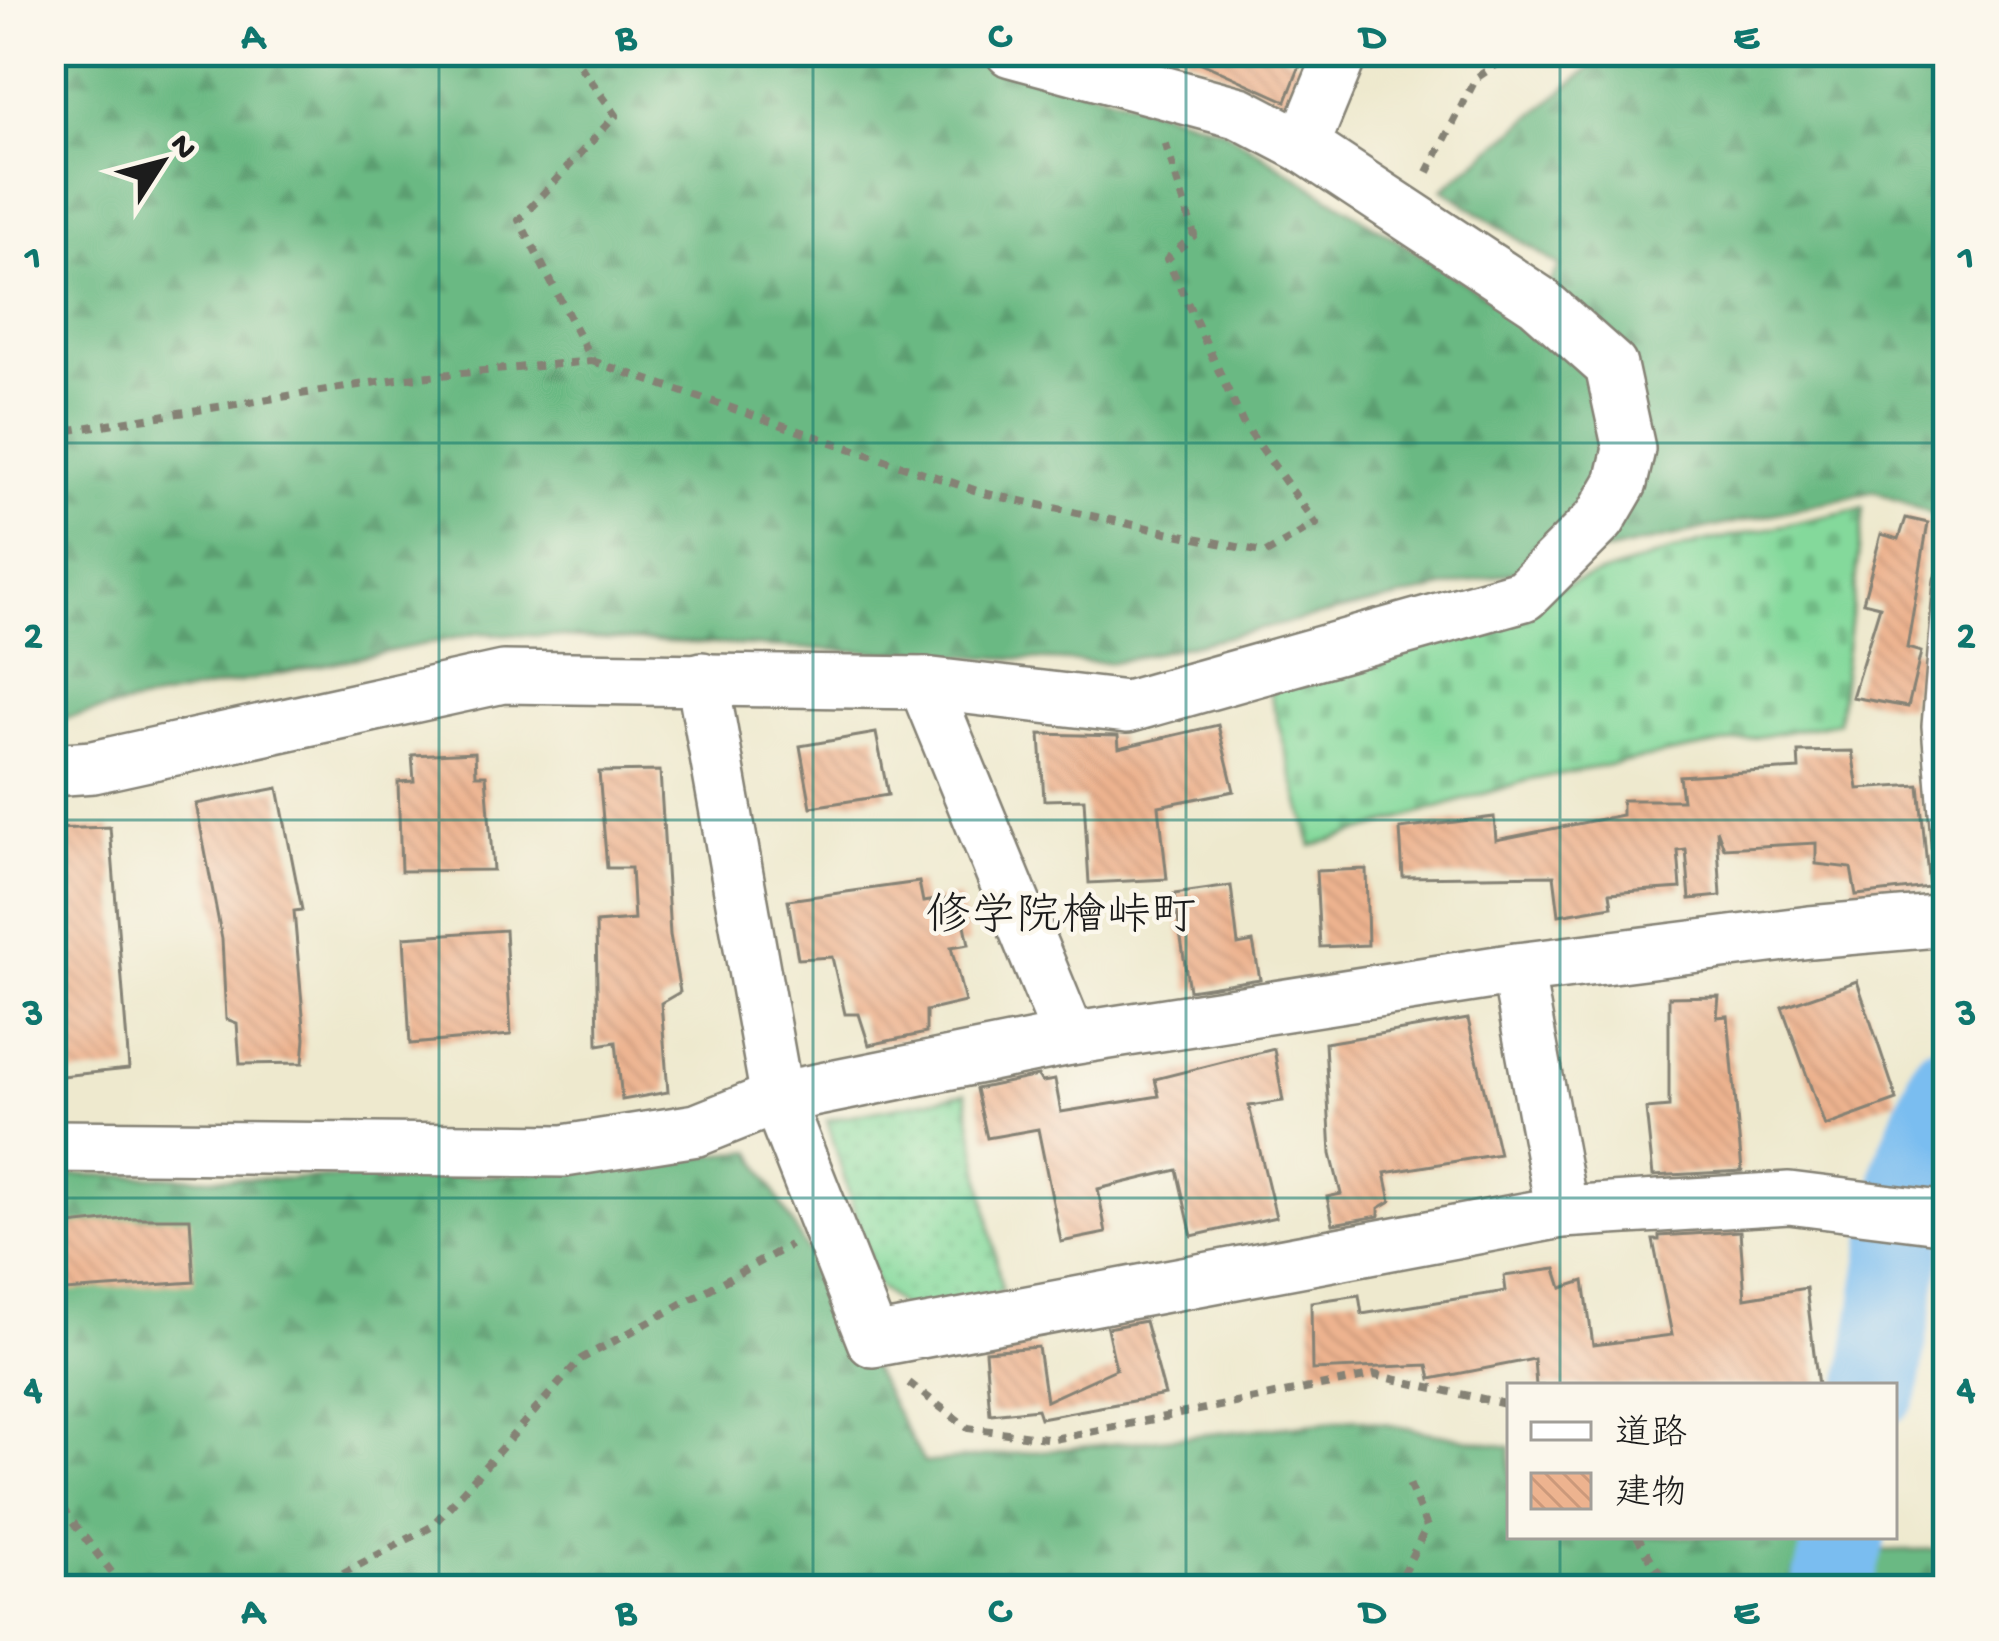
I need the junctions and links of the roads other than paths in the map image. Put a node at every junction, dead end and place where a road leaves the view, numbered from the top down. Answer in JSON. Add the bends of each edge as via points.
{"nodes":[{"id":1,"x":1011,"y":51,"type":"edge"},
{"id":2,"x":1342,"y":51,"type":"edge"},
{"id":3,"x":1303,"y":146,"type":"junction"},
{"id":4,"x":1948,"y":583,"type":"edge"},
{"id":5,"x":702,"y":678,"type":"junction"},
{"id":6,"x":924,"y":683,"type":"junction"},
{"id":7,"x":51,"y":770,"type":"edge"},
{"id":8,"x":1948,"y":874,"type":"edge"},
{"id":9,"x":1948,"y":920,"type":"edge"},
{"id":10,"x":1517,"y":968,"type":"junction"},
{"id":11,"x":1070,"y":1039,"type":"junction"},
{"id":12,"x":777,"y":1099,"type":"junction"},
{"id":13,"x":51,"y":1146,"type":"edge"},
{"id":14,"x":1562,"y":1212,"type":"junction"},
{"id":15,"x":1948,"y":1218,"type":"edge"}],
"edges":[{"from":1,"to":3,"type":"street","via":[[1240,112]]},
{"from":2,"to":3,"type":"street"},
{"from":3,"to":6,"type":"street","via":[[1538,302],[1611,366],[1628,449],[1621,483],[1600,519],[1524,595],[1126,706]]},
{"from":4,"to":8,"type":"lane","via":[[1936,725]]},
{"from":5,"to":6,"type":"street"},
{"from":5,"to":7,"type":"street","via":[[503,677]]},
{"from":5,"to":12,"type":"street"},
{"from":6,"to":11,"type":"street"},
{"from":9,"to":10,"type":"street"},
{"from":10,"to":11,"type":"street"},
{"from":10,"to":14,"type":"street"},
{"from":11,"to":12,"type":"street"},
{"from":12,"to":13,"type":"street","via":[[697,1130],[564,1151]]},
{"from":12,"to":14,"type":"street","via":[[873,1341]]},
{"from":14,"to":15,"type":"street","via":[[1789,1198]]}]}
